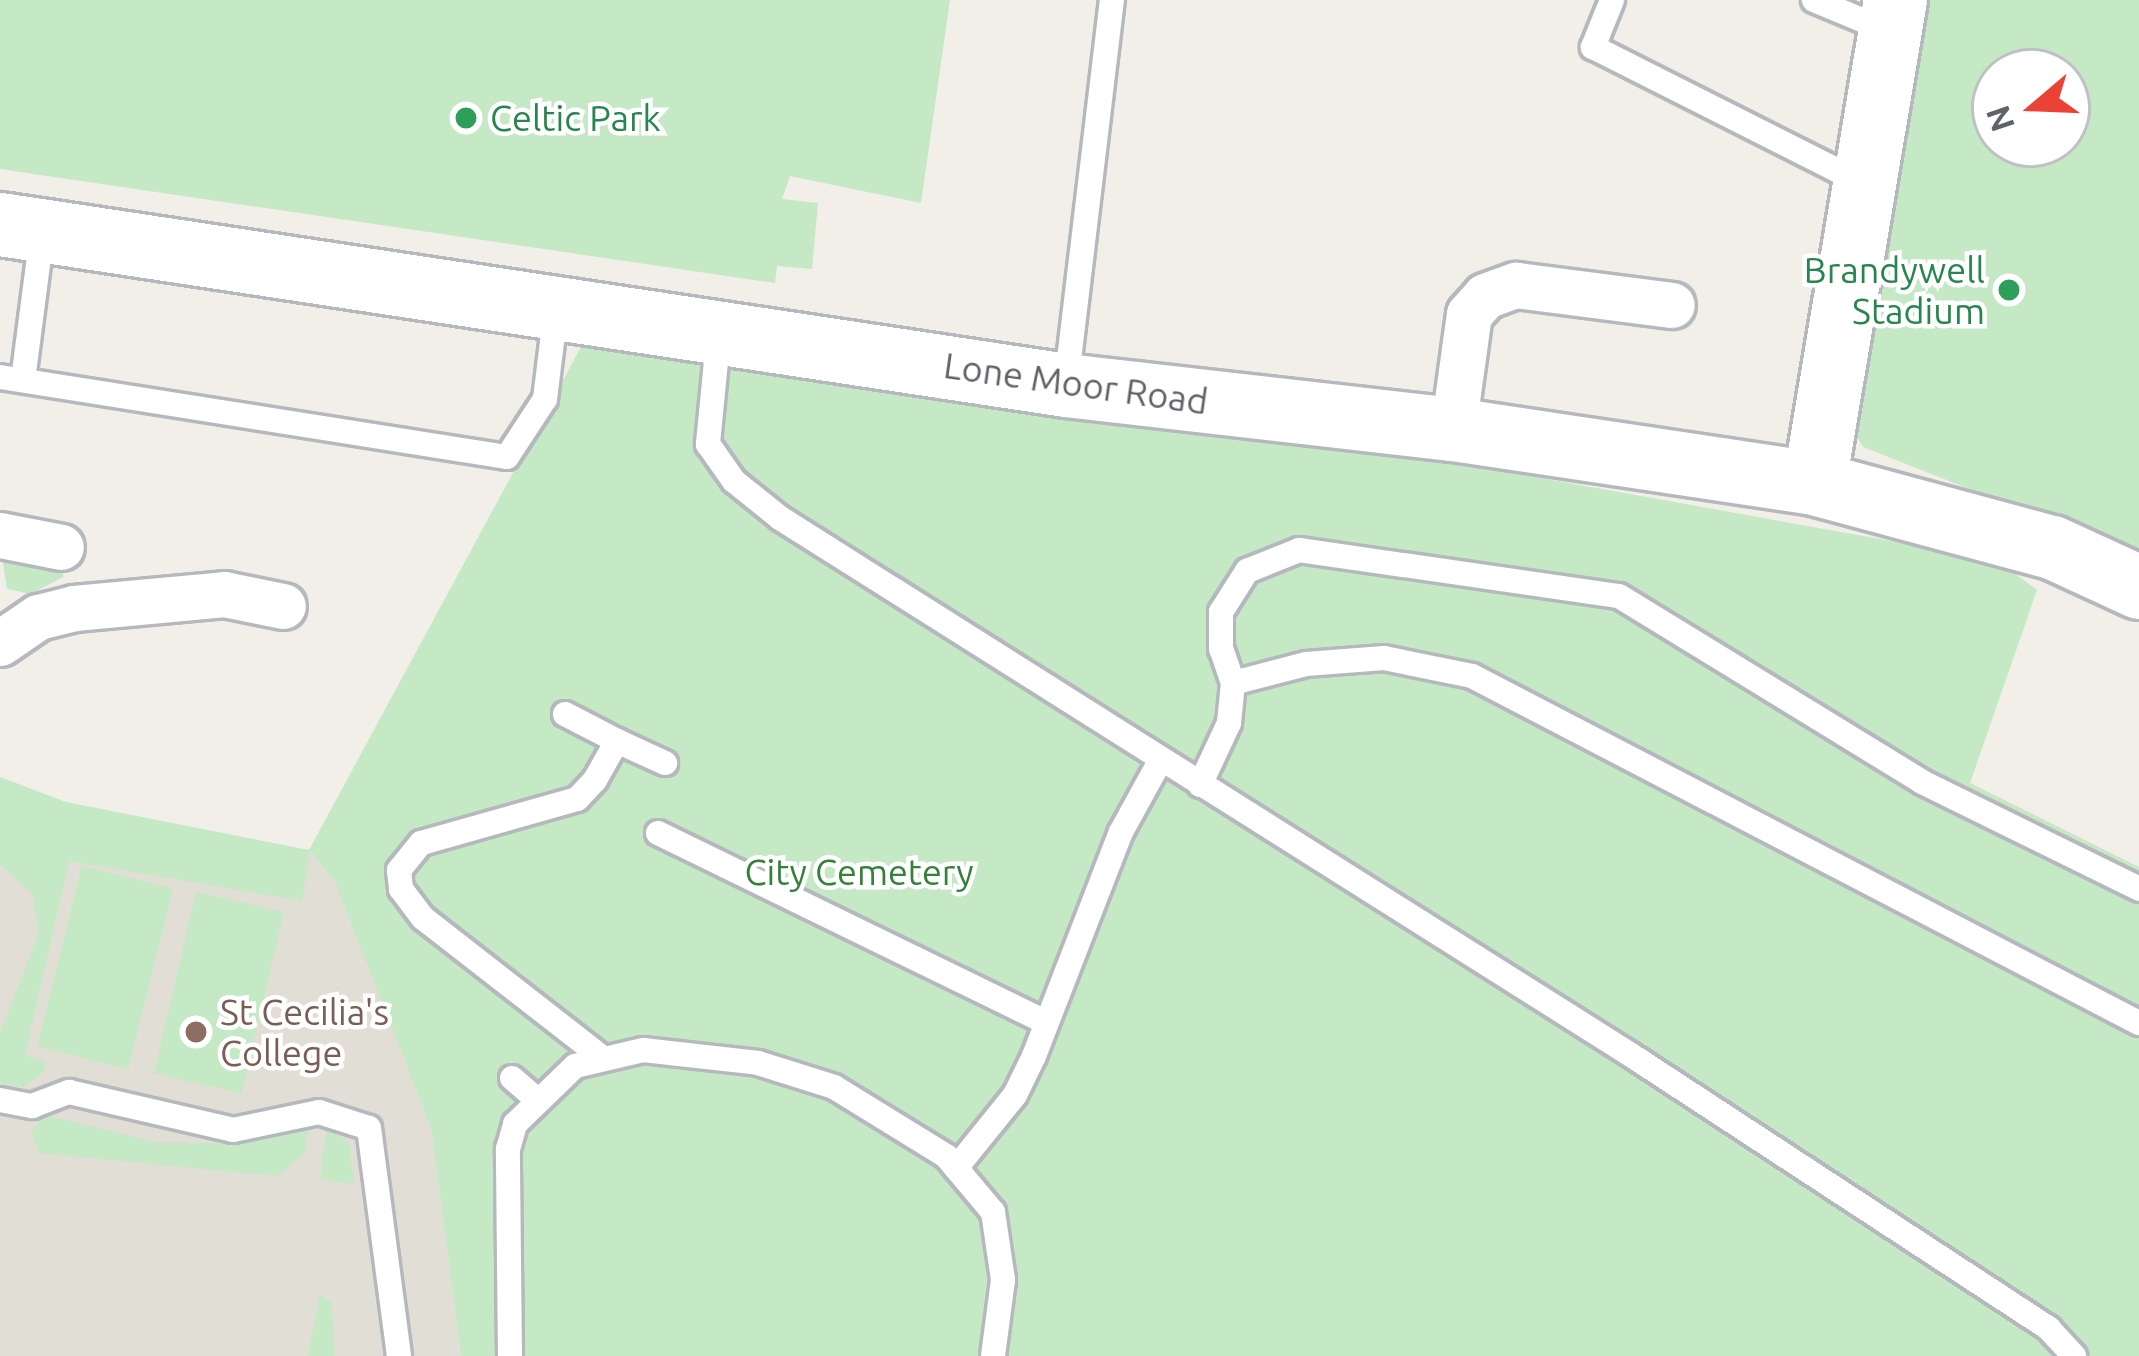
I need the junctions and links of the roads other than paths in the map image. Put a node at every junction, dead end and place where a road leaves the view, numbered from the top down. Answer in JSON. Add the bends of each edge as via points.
{"nodes":[{"id":1,"x":1112,"y":0,"type":"edge"},
{"id":2,"x":1612,"y":0,"type":"edge"},
{"id":3,"x":1814,"y":0,"type":"edge"},
{"id":4,"x":1893,"y":16,"type":"edge"},
{"id":5,"x":1865,"y":185,"type":"junction"},
{"id":6,"x":21,"y":227,"type":"edge"},
{"id":7,"x":1672,"y":305,"type":"dead end"},
{"id":8,"x":556,"y":309,"type":"junction"},
{"id":9,"x":719,"y":329,"type":"junction"},
{"id":10,"x":11,"y":379,"type":"edge"},
{"id":11,"x":1066,"y":385,"type":"junction"},
{"id":12,"x":1453,"y":429,"type":"junction"},
{"id":13,"x":1814,"y":483,"type":"junction"},
{"id":14,"x":0,"y":535,"type":"edge"},
{"id":15,"x":61,"y":547,"type":"dead end"},
{"id":16,"x":2139,"y":587,"type":"edge"},
{"id":17,"x":283,"y":606,"type":"dead end"},
{"id":18,"x":0,"y":643,"type":"edge"},
{"id":19,"x":1233,"y":683,"type":"junction"},
{"id":20,"x":565,"y":714,"type":"dead end"},
{"id":21,"x":617,"y":740,"type":"junction"},
{"id":22,"x":1160,"y":761,"type":"junction"},
{"id":23,"x":665,"y":764,"type":"dead end"},
{"id":24,"x":1200,"y":785,"type":"junction"},
{"id":25,"x":658,"y":833,"type":"dead end"},
{"id":26,"x":2139,"y":889,"type":"edge"},
{"id":27,"x":1046,"y":1022,"type":"junction"},
{"id":28,"x":2139,"y":1023,"type":"edge"},
{"id":29,"x":598,"y":1054,"type":"junction"},
{"id":30,"x":512,"y":1078,"type":"dead end"},
{"id":31,"x":536,"y":1099,"type":"junction"},
{"id":32,"x":0,"y":1100,"type":"edge"},
{"id":33,"x":956,"y":1168,"type":"junction"},
{"id":34,"x":398,"y":1356,"type":"edge"},
{"id":35,"x":510,"y":1356,"type":"edge"},
{"id":36,"x":993,"y":1356,"type":"edge"},
{"id":37,"x":2074,"y":1356,"type":"edge"}],
"edges":[{"from":1,"to":11,"type":"lane"},
{"from":2,"to":5,"type":"lane","via":[[1593,47]]},
{"from":3,"to":4,"type":"lane"},
{"from":4,"to":5,"type":"main road"},
{"from":5,"to":13,"type":"main road"},
{"from":6,"to":8,"type":"main road","name":"Lone Moor Road"},
{"from":6,"to":10,"type":"lane"},
{"from":7,"to":12,"type":"street","via":[[1516,285],[1485,296],[1469,314]]},
{"from":8,"to":9,"type":"main road","name":"Lone Moor Road"},
{"from":8,"to":10,"type":"lane","via":[[545,399],[507,457]]},
{"from":9,"to":11,"type":"main road","name":"Lone Moor Road"},
{"from":9,"to":22,"type":"lane","via":[[708,444],[734,481]]},
{"from":11,"to":12,"type":"main road","name":"Lone Moor Road"},
{"from":12,"to":13,"type":"main road","name":"Lone Moor Road"},
{"from":13,"to":16,"type":"main road","name":"Lone Moor Road","via":[[2052,547]]},
{"from":14,"to":15,"type":"street"},
{"from":17,"to":18,"type":"street","via":[[224,594],[74,608],[38,617]]},
{"from":19,"to":24,"type":"lane","via":[[1229,723]]},
{"from":19,"to":26,"type":"lane","via":[[1221,612],[1247,571],[1299,550],[1619,596],[1922,782]]},
{"from":19,"to":28,"type":"lane","via":[[1306,664],[1384,658],[1472,676]]},
{"from":20,"to":21,"type":"lane"},
{"from":21,"to":23,"type":"lane"},
{"from":21,"to":29,"type":"lane","via":[[577,799],[421,843],[400,870],[400,889],[423,918]]},
{"from":22,"to":24,"type":"lane"},
{"from":22,"to":27,"type":"lane","via":[[1140,787]]},
{"from":24,"to":37,"type":"lane","via":[[2049,1328]]},
{"from":25,"to":27,"type":"lane"},
{"from":27,"to":33,"type":"lane","via":[[1015,1095]]},
{"from":29,"to":31,"type":"lane"},
{"from":29,"to":33,"type":"lane","via":[[684,1051],[758,1063],[834,1088],[893,1119]]},
{"from":30,"to":31,"type":"lane"},
{"from":31,"to":35,"type":"lane","via":[[508,1149]]},
{"from":32,"to":34,"type":"lane","via":[[32,1106],[69,1092],[233,1130],[320,1112],[369,1128]]},
{"from":33,"to":36,"type":"lane","via":[[993,1212],[1003,1280]]}]}
